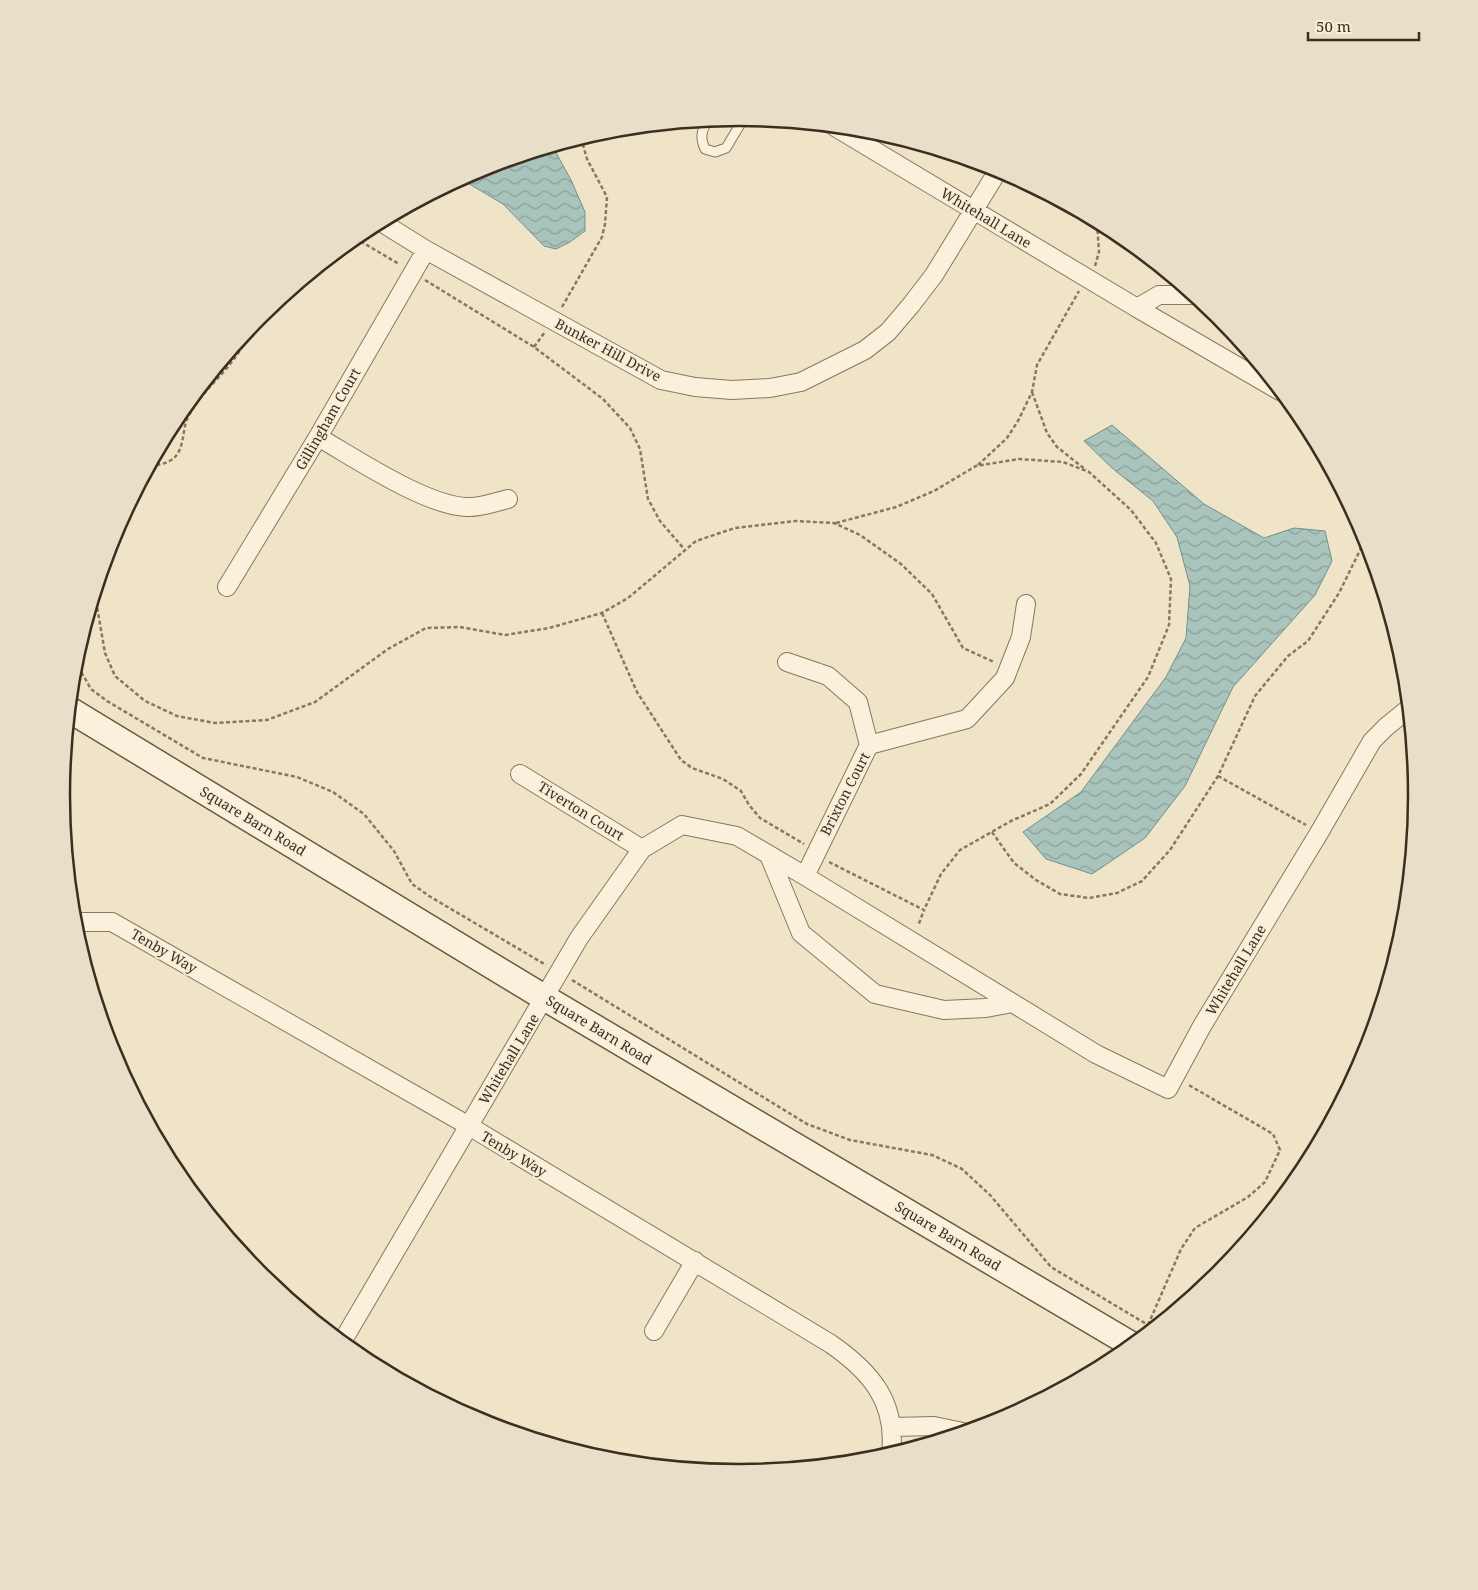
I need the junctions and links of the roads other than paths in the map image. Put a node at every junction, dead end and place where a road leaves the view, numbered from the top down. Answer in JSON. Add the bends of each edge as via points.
{"nodes":[{"id":1,"x":739,"y":126,"type":"edge"},
{"id":2,"x":704,"y":127,"type":"edge"},
{"id":3,"x":849,"y":136,"type":"edge"},
{"id":4,"x":994,"y":177,"type":"edge"},
{"id":5,"x":974,"y":211,"type":"junction"},
{"id":6,"x":388,"y":226,"type":"edge"},
{"id":7,"x":426,"y":250,"type":"junction"},
{"id":8,"x":1183,"y":295,"type":"edge"},
{"id":9,"x":1137,"y":308,"type":"junction"},
{"id":10,"x":1266,"y":383,"type":"edge"},
{"id":11,"x":318,"y":437,"type":"junction"},
{"id":12,"x":508,"y":499,"type":"dead end"},
{"id":13,"x":227,"y":587,"type":"dead end"},
{"id":14,"x":1026,"y":604,"type":"dead end"},
{"id":15,"x":787,"y":662,"type":"dead end"},
{"id":16,"x":75,"y":713,"type":"edge"},
{"id":17,"x":1403,"y":713,"type":"edge"},
{"id":18,"x":869,"y":745,"type":"junction"},
{"id":19,"x":520,"y":774,"type":"dead end"},
{"id":20,"x":642,"y":849,"type":"junction"},
{"id":21,"x":770,"y":855,"type":"junction"},
{"id":22,"x":805,"y":876,"type":"junction"},
{"id":23,"x":82,"y":922,"type":"edge"},
{"id":24,"x":545,"y":998,"type":"junction"},
{"id":25,"x":1013,"y":1003,"type":"junction"},
{"id":26,"x":469,"y":1126,"type":"junction"},
{"id":27,"x":695,"y":1261,"type":"junction"},
{"id":28,"x":654,"y":1331,"type":"dead end"},
{"id":29,"x":346,"y":1336,"type":"edge"},
{"id":30,"x":1125,"y":1341,"type":"edge"},
{"id":31,"x":893,"y":1427,"type":"junction"},
{"id":32,"x":950,"y":1429,"type":"edge"},
{"id":33,"x":892,"y":1446,"type":"edge"}],
"edges":[{"from":1,"to":2,"type":"lane","via":[[726,148],[715,152],[705,149],[701,140]]},
{"from":3,"to":5,"type":"street","name":"Whitehall Lane"},
{"from":4,"to":5,"type":"street","name":"Bunker Hill Drive"},
{"from":5,"to":7,"type":"street","name":"Bunker Hill Drive","via":[[934,275],[888,332],[865,350],[801,382],[770,388],[732,390],[661,380]]},
{"from":5,"to":9,"type":"street","name":"Whitehall Lane"},
{"from":6,"to":7,"type":"street","name":"Bunker Hill Drive"},
{"from":7,"to":11,"type":"street","name":"Gillingham Court"},
{"from":8,"to":9,"type":"street","via":[[1159,295]]},
{"from":9,"to":10,"type":"street","name":"Whitehall Lane"},
{"from":11,"to":12,"type":"street","via":[[437,502],[468,507]]},
{"from":11,"to":13,"type":"street","name":"Gillingham Court"},
{"from":14,"to":18,"type":"street","via":[[1021,638],[1005,678],[967,719]]},
{"from":15,"to":18,"type":"street","name":"Brixton Court","via":[[828,676],[858,702]]},
{"from":16,"to":24,"type":"street","name":"Square Barn Road"},
{"from":17,"to":25,"type":"street","name":"Whitehall Lane","via":[[1372,741],[1202,1026],[1168,1089],[1096,1054]]},
{"from":18,"to":22,"type":"street","name":"Brixton Court"},
{"from":19,"to":20,"type":"street","name":"Tiverton Court"},
{"from":20,"to":21,"type":"street","name":"Whitehall Lane","via":[[682,825],[737,836]]},
{"from":20,"to":24,"type":"street","name":"Whitehall Lane","via":[[579,938]]},
{"from":21,"to":22,"type":"street","name":"Whitehall Lane"},
{"from":21,"to":25,"type":"street","via":[[801,933],[875,994],[944,1010]]},
{"from":22,"to":25,"type":"street","name":"Whitehall Lane"},
{"from":23,"to":26,"type":"street","name":"Tenby Way","via":[[112,922]]},
{"from":24,"to":26,"type":"street","name":"Whitehall Lane"},
{"from":24,"to":30,"type":"street","name":"Square Barn Road"},
{"from":26,"to":27,"type":"street","name":"Tenby Way"},
{"from":26,"to":29,"type":"street","name":"Whitehall Lane"},
{"from":27,"to":28,"type":"street"},
{"from":27,"to":31,"type":"street","name":"Tenby Way","via":[[854,1360],[879,1390]]},
{"from":31,"to":32,"type":"street","via":[[934,1426]]},
{"from":31,"to":33,"type":"street","name":"Tenby Way"}]}
